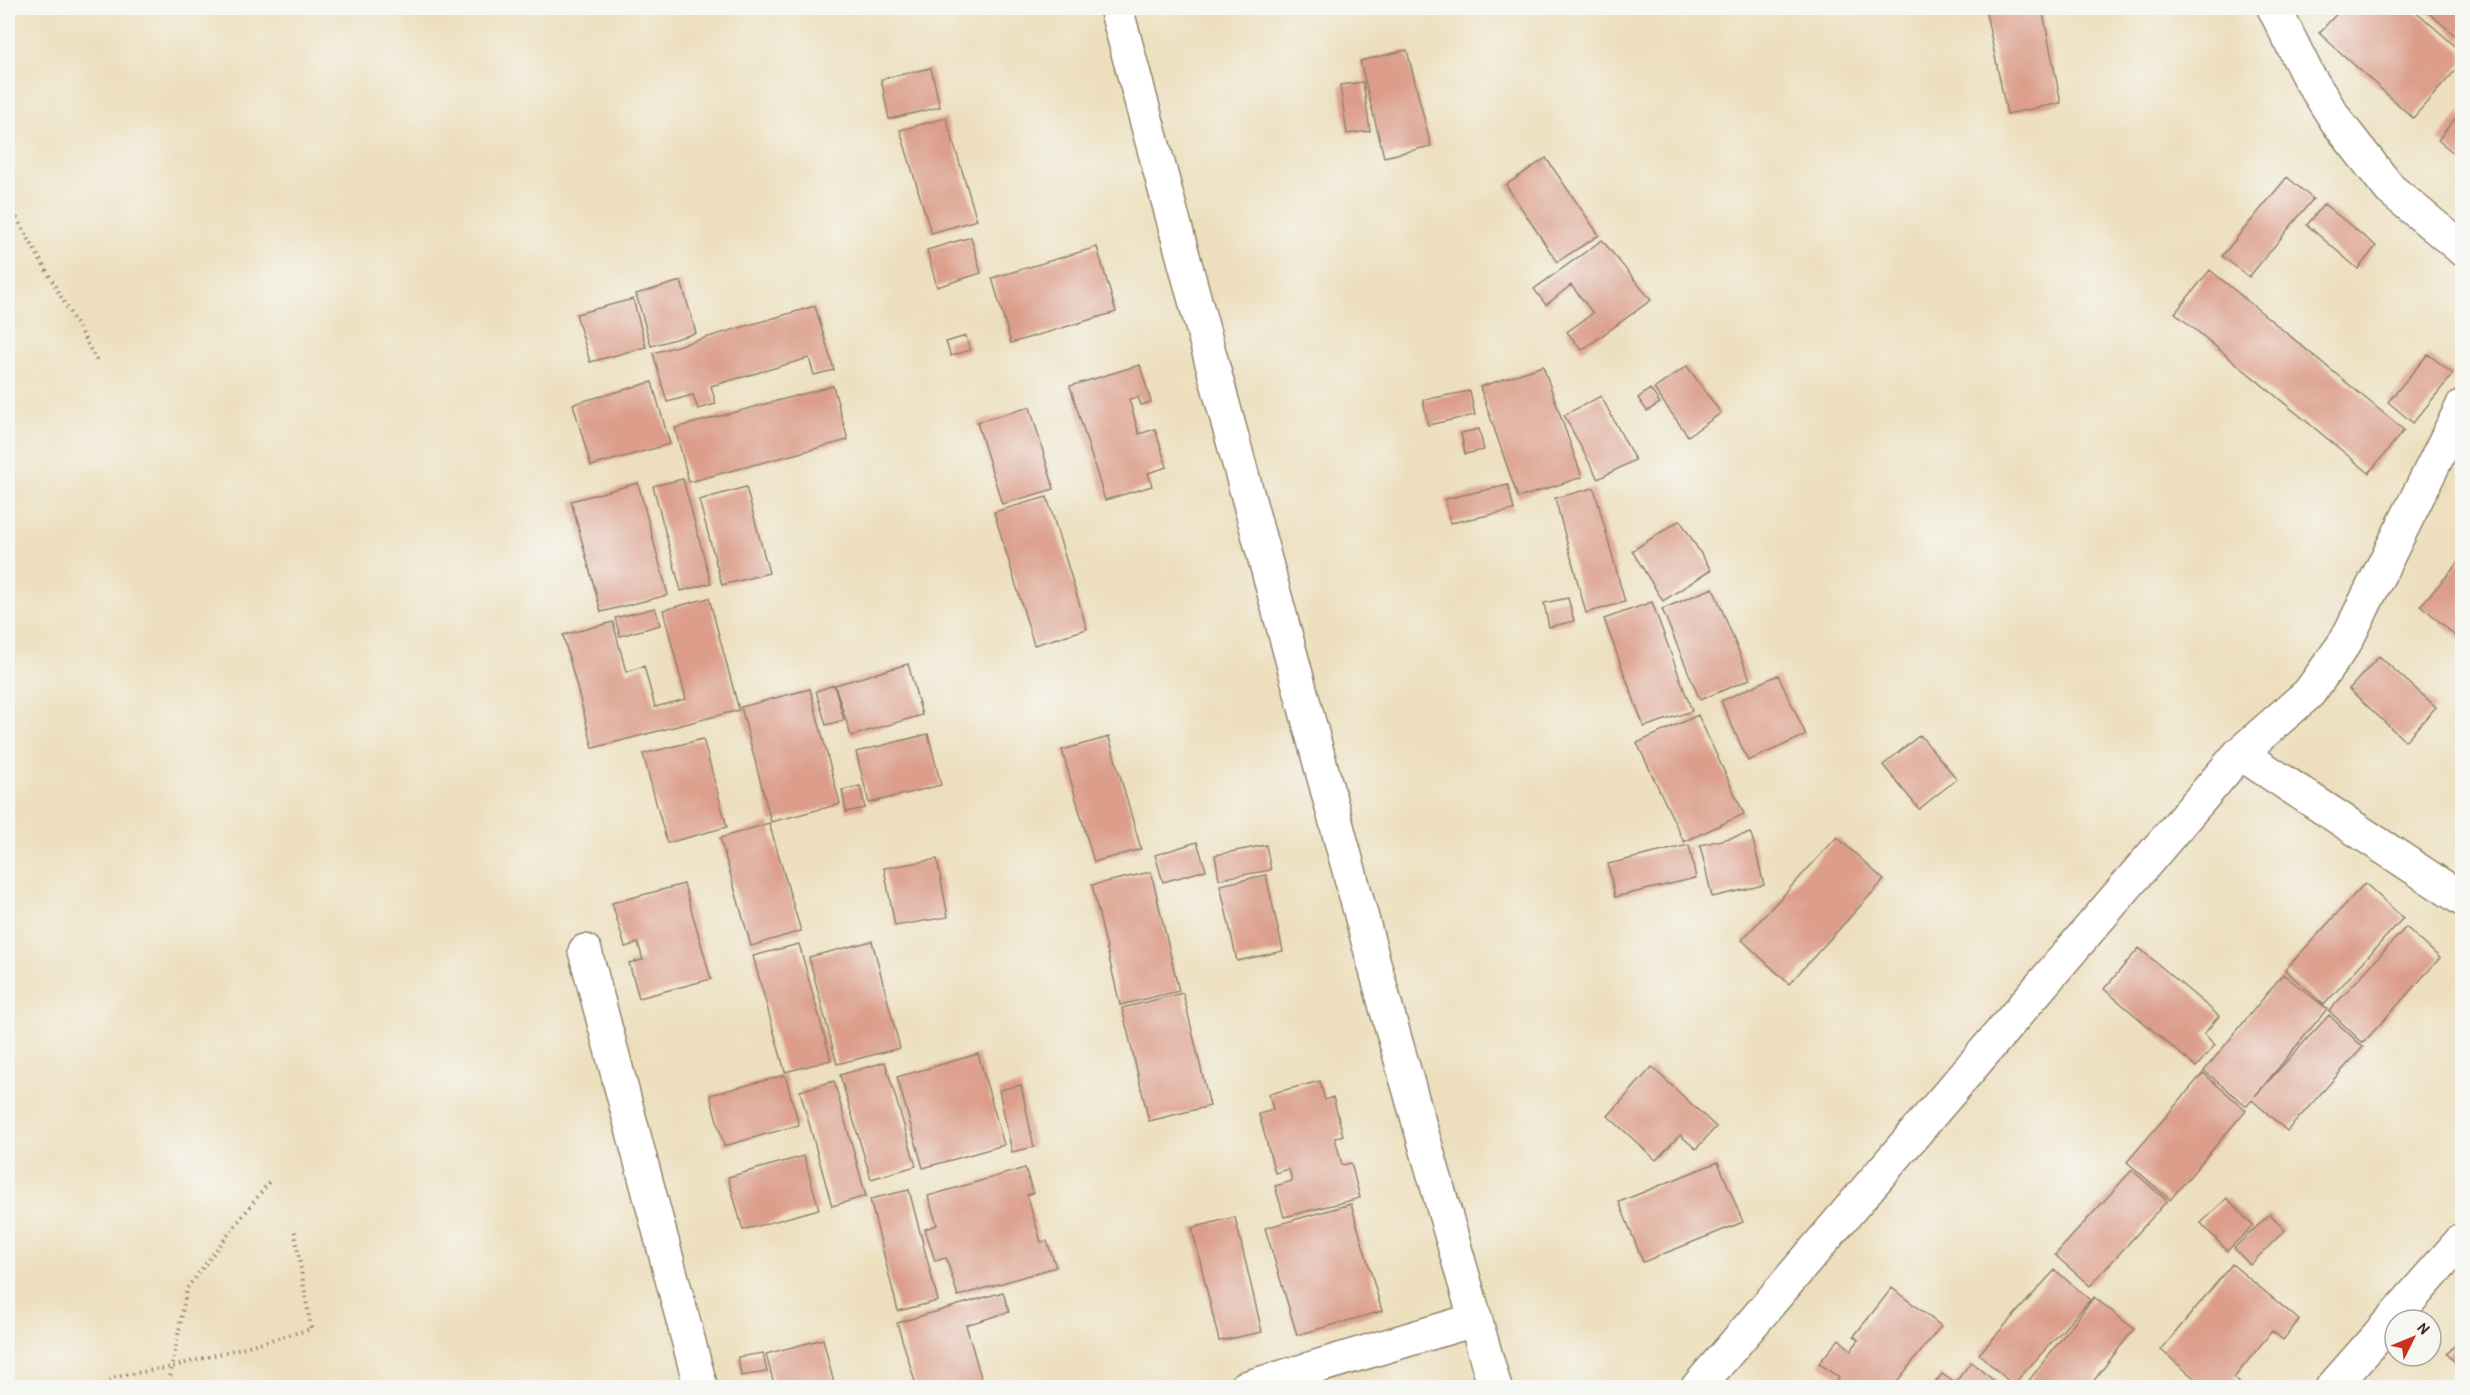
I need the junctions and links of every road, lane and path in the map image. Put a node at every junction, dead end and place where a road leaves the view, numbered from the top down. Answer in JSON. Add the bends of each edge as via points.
{"nodes":[{"id":1,"x":1116,"y":8,"type":"edge"},
{"id":2,"x":2285,"y":13,"type":"edge"},
{"id":3,"x":8,"y":202,"type":"edge"},
{"id":4,"x":2463,"y":249,"type":"edge"},
{"id":5,"x":98,"y":363,"type":"dead end"},
{"id":6,"x":2463,"y":407,"type":"edge"},
{"id":7,"x":2240,"y":753,"type":"junction"},
{"id":8,"x":2463,"y":899,"type":"edge"},
{"id":9,"x":585,"y":951,"type":"dead end"},
{"id":10,"x":269,"y":1182,"type":"dead end"},
{"id":11,"x":294,"y":1228,"type":"dead end"},
{"id":12,"x":2463,"y":1240,"type":"edge"},
{"id":13,"x":1474,"y":1320,"type":"junction"},
{"id":14,"x":171,"y":1367,"type":"junction"},
{"id":15,"x":100,"y":1388,"type":"edge"},
{"id":16,"x":168,"y":1388,"type":"edge"},
{"id":17,"x":701,"y":1388,"type":"edge"},
{"id":18,"x":1245,"y":1388,"type":"edge"},
{"id":19,"x":1495,"y":1388,"type":"edge"},
{"id":20,"x":1697,"y":1388,"type":"edge"},
{"id":21,"x":2332,"y":1388,"type":"edge"}],
"edges":[{"from":1,"to":13,"type":"street"},
{"from":2,"to":4,"type":"street","via":[[2308,76],[2338,123],[2390,189]]},
{"from":3,"to":5,"type":"path"},
{"from":6,"to":7,"type":"street","via":[[2346,640],[2309,693]]},
{"from":7,"to":8,"type":"street"},
{"from":7,"to":20,"type":"street"},
{"from":9,"to":17,"type":"street"},
{"from":10,"to":14,"type":"path","via":[[187,1288]]},
{"from":11,"to":14,"type":"path","via":[[312,1329]]},
{"from":12,"to":21,"type":"street"},
{"from":13,"to":18,"type":"street"},
{"from":13,"to":19,"type":"street"},
{"from":14,"to":15,"type":"path","via":[[114,1377]]},
{"from":14,"to":16,"type":"path"}]}
